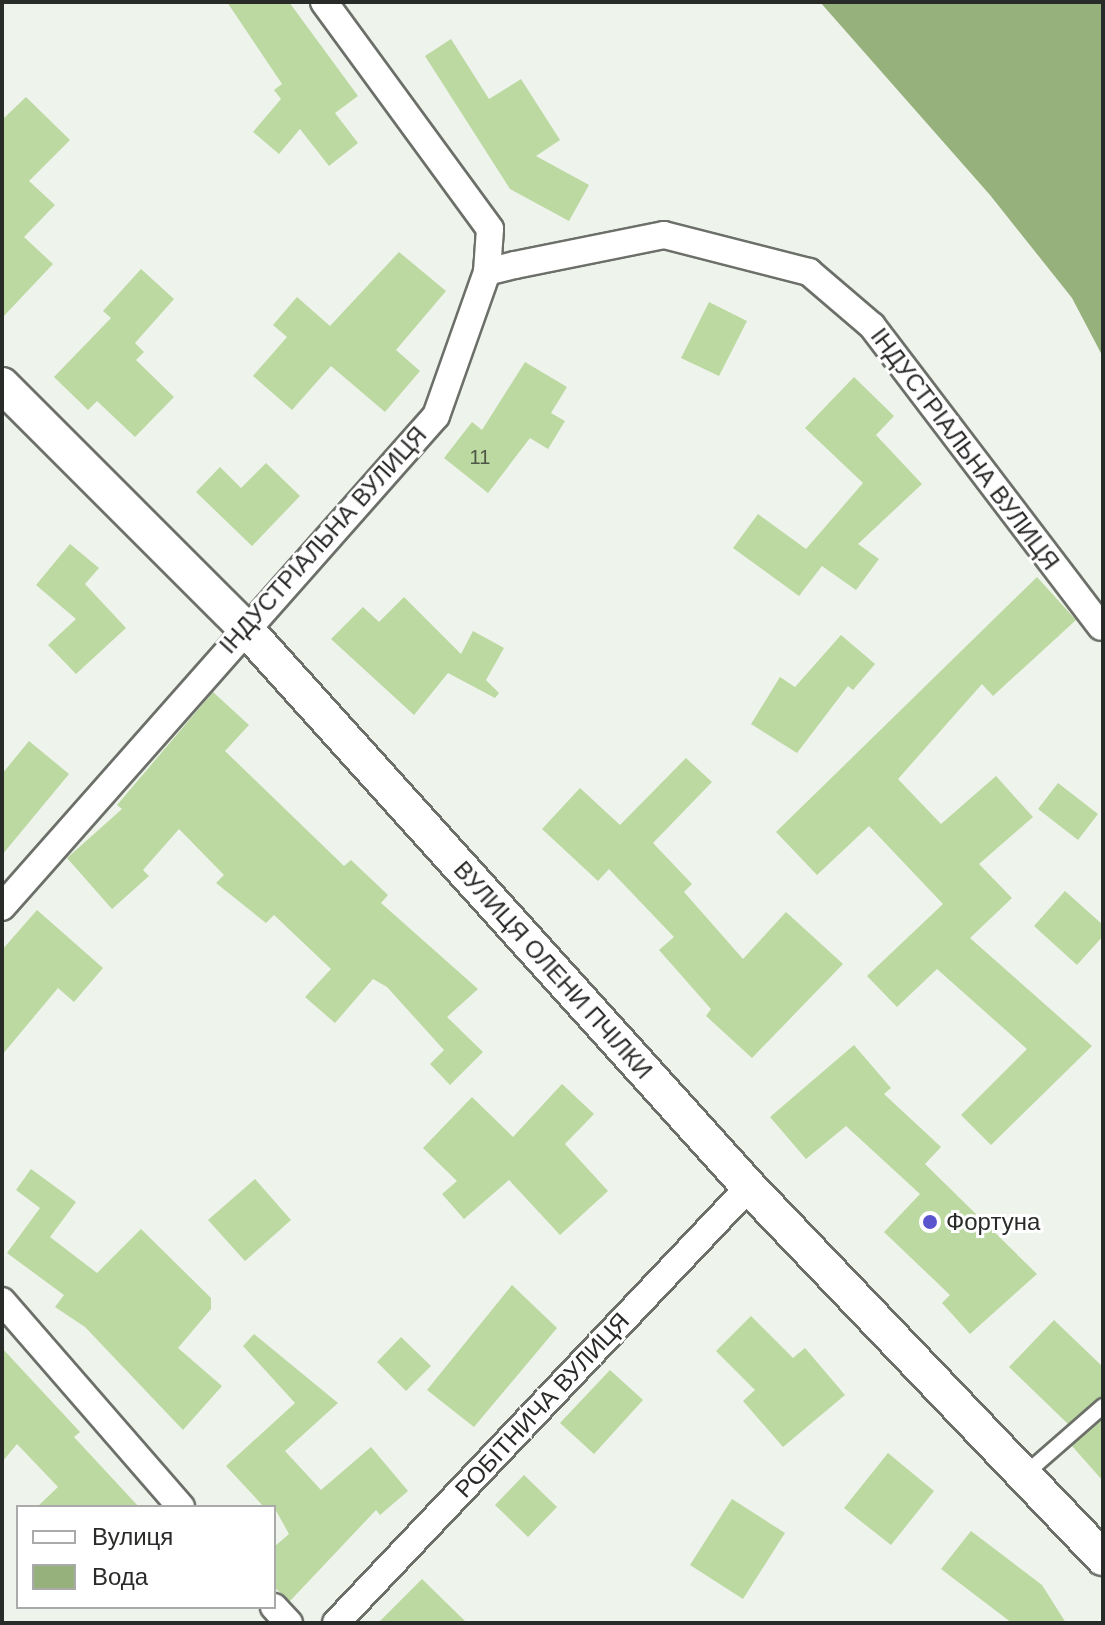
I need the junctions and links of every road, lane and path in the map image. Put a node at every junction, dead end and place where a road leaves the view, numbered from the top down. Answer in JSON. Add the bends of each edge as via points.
{"nodes":[{"id":1,"x":324,"y":2,"type":"edge"},
{"id":2,"x":487,"y":272,"type":"junction"},
{"id":3,"x":2,"y":385,"type":"edge"},
{"id":4,"x":244,"y":627,"type":"junction"},
{"id":5,"x":1101,"y":627,"type":"dead end"},
{"id":6,"x":2,"y":907,"type":"edge"},
{"id":7,"x":749,"y":1187,"type":"junction"},
{"id":8,"x":2,"y":1301,"type":"edge"},
{"id":9,"x":1103,"y":1406,"type":"edge"},
{"id":10,"x":1024,"y":1475,"type":"junction"},
{"id":11,"x":179,"y":1505,"type":"edge"},
{"id":12,"x":1103,"y":1558,"type":"edge"},
{"id":13,"x":336,"y":1623,"type":"edge"}],
"edges":[{"from":1,"to":2,"type":"street","via":[[490,229]]},
{"from":2,"to":4,"type":"street","name":"ІНДУСТРІАЛЬНА ВУЛИЦЯ","via":[[436,416]]},
{"from":2,"to":5,"type":"street","name":"ІНДУСТРІАЛЬНА ВУЛИЦЯ","via":[[664,235],[809,272],[872,326]]},
{"from":3,"to":4,"type":"street","name":"ВУЛИЦЯ ОЛЕНИ ПЧІЛКИ"},
{"from":4,"to":6,"type":"street","name":"ІНДУСТРІАЛЬНА ВУЛИЦЯ"},
{"from":4,"to":7,"type":"street","name":"ВУЛИЦЯ ОЛЕНИ ПЧІЛКИ"},
{"from":7,"to":10,"type":"street","name":"ВУЛИЦЯ ОЛЕНИ ПЧІЛКИ"},
{"from":7,"to":13,"type":"street","name":"РОБІТНИЧА ВУЛИЦЯ"},
{"from":8,"to":11,"type":"street"},
{"from":9,"to":10,"type":"lane"},
{"from":10,"to":12,"type":"street","name":"ВУЛИЦЯ ОЛЕНИ ПЧІЛКИ"}]}
